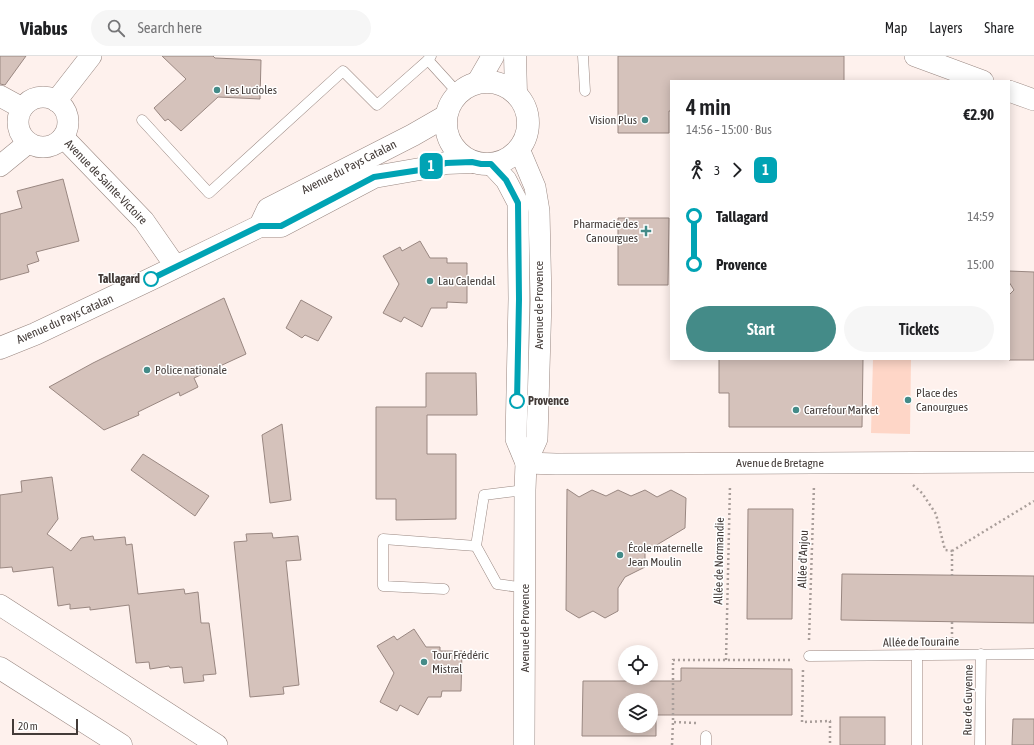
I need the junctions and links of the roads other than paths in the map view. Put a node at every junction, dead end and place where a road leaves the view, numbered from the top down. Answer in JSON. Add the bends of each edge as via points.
{"nodes":[{"id":1,"x":91,"y":56,"type":"edge"},
{"id":2,"x":493,"y":56,"type":"edge"},
{"id":3,"x":515,"y":56,"type":"edge"},
{"id":4,"x":583,"y":56,"type":"edge"},
{"id":5,"x":915,"y":56,"type":"edge"},
{"id":6,"x":429,"y":58,"type":"edge"},
{"id":7,"x":980,"y":80,"type":"edge"},
{"id":8,"x":478,"y":82,"type":"junction"},
{"id":9,"x":585,"y":91,"type":"dead end"},
{"id":10,"x":1010,"y":91,"type":"edge"},
{"id":11,"x":458,"y":93,"type":"junction"},
{"id":12,"x":516,"y":93,"type":"junction"},
{"id":13,"x":0,"y":96,"type":"edge"},
{"id":14,"x":1034,"y":100,"type":"edge"},
{"id":15,"x":56,"y":101,"type":"junction"},
{"id":16,"x":22,"y":108,"type":"junction"},
{"id":17,"x":446,"y":116,"type":"junction"},
{"id":18,"x":142,"y":120,"type":"dead end"},
{"id":19,"x":63,"y":137,"type":"junction"},
{"id":20,"x":28,"y":143,"type":"junction"},
{"id":21,"x":519,"y":149,"type":"junction"},
{"id":22,"x":482,"y":163,"type":"junction"},
{"id":23,"x":0,"y":166,"type":"edge"},
{"id":24,"x":260,"y":226,"type":"junction"},
{"id":25,"x":176,"y":267,"type":"junction"},
{"id":26,"x":0,"y":348,"type":"edge"},
{"id":27,"x":1034,"y":462,"type":"edge"},
{"id":28,"x":526,"y":463,"type":"junction"},
{"id":29,"x":525,"y":490,"type":"junction"},
{"id":30,"x":476,"y":546,"type":"junction"},
{"id":31,"x":525,"y":588,"type":"junction"},
{"id":32,"x":444,"y":589,"type":"dead end"},
{"id":33,"x":0,"y":605,"type":"edge"},
{"id":34,"x":981,"y":654,"type":"junction"},
{"id":35,"x":1034,"y":654,"type":"edge"},
{"id":36,"x":917,"y":655,"type":"junction"},
{"id":37,"x":809,"y":656,"type":"road end"},
{"id":38,"x":0,"y":668,"type":"edge"},
{"id":39,"x":121,"y":745,"type":"edge"},
{"id":40,"x":217,"y":745,"type":"edge"},
{"id":41,"x":524,"y":745,"type":"edge"},
{"id":42,"x":917,"y":745,"type":"edge"},
{"id":43,"x":980,"y":745,"type":"edge"}],
"edges":[{"from":1,"to":15,"type":"street"},
{"from":2,"to":8,"type":"main road"},
{"from":3,"to":12,"type":"main road"},
{"from":4,"to":9,"type":"lane"},
{"from":5,"to":7,"type":"street"},
{"from":6,"to":11,"type":"lane"},
{"from":6,"to":18,"type":"lane","via":[[376,105],[343,71],[209,193]]},
{"from":8,"to":11,"type":"main road"},
{"from":8,"to":12,"type":"main road","via":[[491,81],[504,85]]},
{"from":10,"to":14,"type":"street"},
{"from":11,"to":17,"type":"main road","via":[[450,104]]},
{"from":12,"to":21,"type":"main road","via":[[528,114],[526,138]]},
{"from":13,"to":16,"type":"street"},
{"from":15,"to":16,"type":"street","via":[[49,98],[34,98]]},
{"from":15,"to":19,"type":"street","via":[[62,106],[68,121]]},
{"from":16,"to":20,"type":"street","via":[[18,115],[18,131]]},
{"from":17,"to":22,"type":"main road","via":[[451,143],[460,154]]},
{"from":17,"to":24,"type":"main road","name":"Avenue du Pays Catalan","via":[[268,209]]},
{"from":19,"to":20,"type":"street","via":[[58,143],[43,148]]},
{"from":19,"to":25,"type":"street","name":"Avenue de Sainte-Victoire","via":[[144,221]]},
{"from":20,"to":23,"type":"street"},
{"from":21,"to":22,"type":"main road","via":[[512,157],[502,162]]},
{"from":21,"to":28,"type":"street","name":"Avenue de Provence","via":[[535,187],[539,211],[537,439]]},
{"from":22,"to":24,"type":"main road","name":"Avenue du Pays Catalan","via":[[446,163],[374,177],[281,226]]},
{"from":22,"to":28,"type":"street","name":"Avenue de Provence","via":[[506,180],[518,203],[516,439]]},
{"from":24,"to":25,"type":"main road","name":"Avenue du Pays Catalan"},
{"from":25,"to":26,"type":"main road","name":"Avenue du Pays Catalan"},
{"from":27,"to":28,"type":"street","name":"Avenue de Bretagne"},
{"from":28,"to":29,"type":"street","name":"Avenue de Provence"},
{"from":29,"to":30,"type":"lane","via":[[484,495]]},
{"from":29,"to":31,"type":"street","name":"Avenue de Provence"},
{"from":30,"to":31,"type":"lane","via":[[497,584]]},
{"from":30,"to":32,"type":"lane","via":[[383,539],[383,586]]},
{"from":31,"to":41,"type":"street","name":"Avenue de Provence"},
{"from":33,"to":40,"type":"street"},
{"from":34,"to":35,"type":"lane","name":"Allée de Touraine"},
{"from":34,"to":36,"type":"lane","name":"Allée de Touraine"},
{"from":34,"to":43,"type":"lane","name":"Rue de Guyenne"},
{"from":36,"to":37,"type":"lane","name":"Allée de Touraine"},
{"from":36,"to":42,"type":"lane"},
{"from":38,"to":39,"type":"main road"}]}
